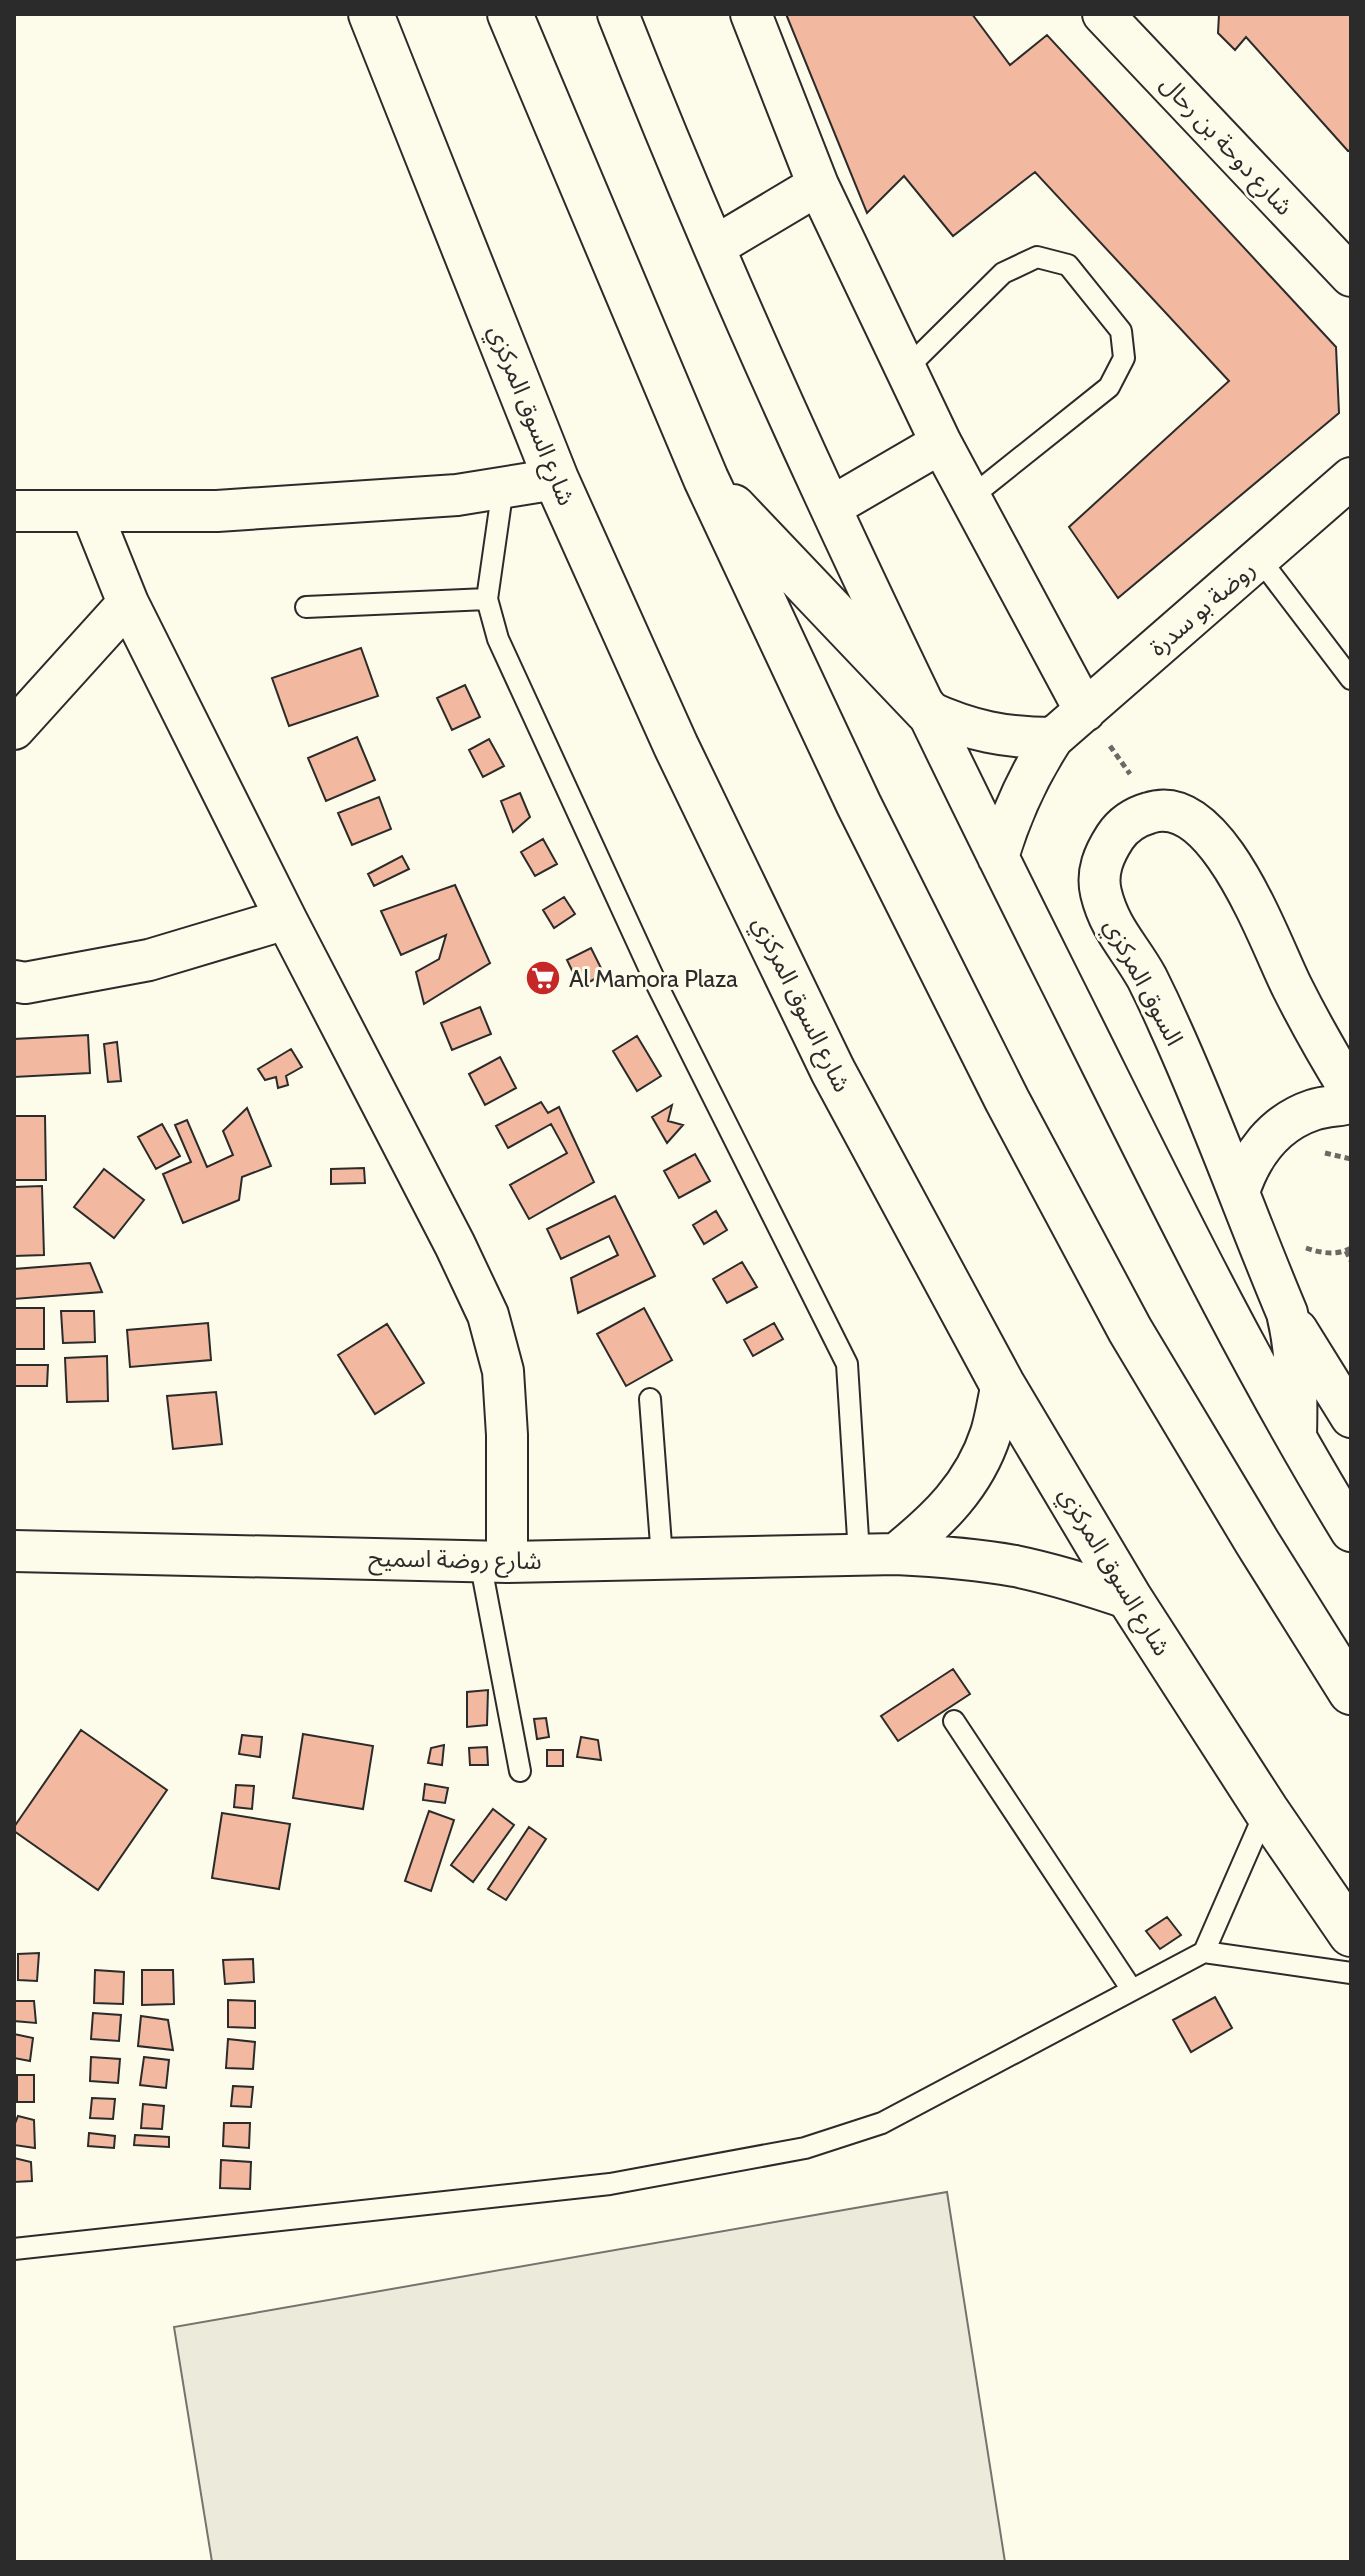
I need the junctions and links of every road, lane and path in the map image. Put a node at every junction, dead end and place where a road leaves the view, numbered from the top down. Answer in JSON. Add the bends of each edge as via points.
{"nodes":[{"id":1,"x":371,"y":14,"type":"edge"},
{"id":2,"x":510,"y":14,"type":"edge"},
{"id":3,"x":618,"y":14,"type":"edge"},
{"id":4,"x":751,"y":14,"type":"edge"},
{"id":5,"x":1103,"y":14,"type":"edge"},
{"id":6,"x":818,"y":185,"type":"junction"},
{"id":7,"x":714,"y":247,"type":"junction"},
{"id":8,"x":1351,"y":276,"type":"edge"},
{"id":9,"x":906,"y":369,"type":"junction"},
{"id":10,"x":941,"y":443,"type":"junction"},
{"id":11,"x":1351,"y":478,"type":"edge"},
{"id":12,"x":556,"y":479,"type":"junction"},
{"id":13,"x":706,"y":479,"type":"junction"},
{"id":14,"x":503,"y":487,"type":"junction"},
{"id":15,"x":970,"y":498,"type":"junction"},
{"id":16,"x":831,"y":507,"type":"junction"},
{"id":17,"x":14,"y":511,"type":"edge"},
{"id":18,"x":91,"y":511,"type":"junction"},
{"id":19,"x":1259,"y":558,"type":"junction"},
{"id":20,"x":487,"y":599,"type":"junction"},
{"id":21,"x":128,"y":603,"type":"junction"},
{"id":22,"x":306,"y":607,"type":"dead end"},
{"id":23,"x":1351,"y":679,"type":"edge"},
{"id":24,"x":927,"y":711,"type":"junction"},
{"id":25,"x":1085,"y":711,"type":"junction"},
{"id":26,"x":14,"y":729,"type":"edge"},
{"id":27,"x":1053,"y":738,"type":"junction"},
{"id":28,"x":1157,"y":810,"type":"junction"},
{"id":29,"x":998,"y":857,"type":"junction"},
{"id":30,"x":286,"y":919,"type":"junction"},
{"id":31,"x":14,"y":981,"type":"edge"},
{"id":32,"x":1351,"y":1092,"type":"edge"},
{"id":33,"x":1351,"y":1103,"type":"edge"},
{"id":34,"x":1322,"y":1153,"type":"dead end"},
{"id":35,"x":1351,"y":1159,"type":"edge"},
{"id":36,"x":1239,"y":1192,"type":"junction"},
{"id":37,"x":1297,"y":1241,"type":"dead end"},
{"id":38,"x":1348,"y":1249,"type":"edge"},
{"id":39,"x":1351,"y":1261,"type":"edge"},
{"id":40,"x":1287,"y":1313,"type":"junction"},
{"id":41,"x":1002,"y":1384,"type":"junction"},
{"id":42,"x":650,"y":1399,"type":"dead end"},
{"id":43,"x":1351,"y":1417,"type":"edge"},
{"id":44,"x":1296,"y":1441,"type":"junction"},
{"id":45,"x":1351,"y":1531,"type":"edge"},
{"id":46,"x":14,"y":1551,"type":"edge"},
{"id":47,"x":878,"y":1554,"type":"junction"},
{"id":48,"x":662,"y":1558,"type":"junction"},
{"id":49,"x":494,"y":1561,"type":"junction"},
{"id":50,"x":1130,"y":1599,"type":"junction"},
{"id":51,"x":1351,"y":1692,"type":"edge"},
{"id":52,"x":954,"y":1721,"type":"dead end"},
{"id":53,"x":520,"y":1771,"type":"dead end"},
{"id":54,"x":1266,"y":1810,"type":"junction"},
{"id":55,"x":1351,"y":1934,"type":"edge"},
{"id":56,"x":1204,"y":1952,"type":"junction"},
{"id":57,"x":1351,"y":1973,"type":"edge"},
{"id":58,"x":1132,"y":1990,"type":"junction"},
{"id":59,"x":14,"y":2249,"type":"edge"}],
"edges":[{"from":1,"to":12,"type":"main road","name":"شارع السوق المركزي"},
{"from":2,"to":13,"type":"main road"},
{"from":3,"to":7,"type":"street"},
{"from":4,"to":6,"type":"street"},
{"from":5,"to":8,"type":"street","name":"شارع دوحة بن رحال"},
{"from":6,"to":7,"type":"street"},
{"from":6,"to":9,"type":"street"},
{"from":7,"to":16,"type":"street"},
{"from":9,"to":10,"type":"street"},
{"from":9,"to":15,"type":"lane","via":[[1003,273],[1037,257],[1068,265],[1121,331],[1124,358],[1109,387]]},
{"from":10,"to":15,"type":"street"},
{"from":10,"to":16,"type":"street"},
{"from":11,"to":19,"type":"street","name":"روضة بو سدرة"},
{"from":12,"to":14,"type":"street"},
{"from":12,"to":41,"type":"main road","name":"شارع السوق المركزي","via":[[676,746],[833,1071]]},
{"from":13,"to":24,"type":"main road"},
{"from":13,"to":51,"type":"main road","via":[[859,805],[1007,1100],[1130,1330]]},
{"from":14,"to":18,"type":"street","via":[[403,500],[233,511]]},
{"from":14,"to":20,"type":"lane"},
{"from":15,"to":25,"type":"street"},
{"from":16,"to":24,"type":"street"},
{"from":17,"to":18,"type":"street"},
{"from":18,"to":21,"type":"street"},
{"from":19,"to":23,"type":"lane"},
{"from":19,"to":25,"type":"street","name":"روضة بو سدرة"},
{"from":20,"to":22,"type":"lane"},
{"from":20,"to":47,"type":"lane","via":[[498,639],[656,983],[847,1364]]},
{"from":21,"to":26,"type":"street"},
{"from":21,"to":30,"type":"street"},
{"from":24,"to":27,"type":"street","via":[[988,733]]},
{"from":24,"to":29,"type":"street"},
{"from":25,"to":27,"type":"street","name":"روضة بو سدرة"},
{"from":25,"to":28,"type":"path"},
{"from":27,"to":29,"type":"street","name":"روضة بو سدرة","via":[[1019,795]]},
{"from":28,"to":32,"type":"street","via":[[1180,812],[1201,825],[1220,847]]},
{"from":28,"to":36,"type":"street","name":"السوق المركزي","via":[[1136,817],[1119,831],[1099,869],[1100,891],[1112,927],[1146,976],[1171,1028]]},
{"from":29,"to":44,"type":"street"},
{"from":30,"to":31,"type":"street","via":[[149,960]]},
{"from":30,"to":49,"type":"street","via":[[488,1315],[503,1371],[507,1435]]},
{"from":33,"to":36,"type":"street","via":[[1313,1110],[1277,1129],[1248,1164]]},
{"from":34,"to":35,"type":"path"},
{"from":36,"to":40,"type":"street","name":"السوق المركزي"},
{"from":37,"to":38,"type":"path","via":[[1325,1254]]},
{"from":38,"to":39,"type":"path"},
{"from":40,"to":43,"type":"street"},
{"from":40,"to":44,"type":"street","name":"السوق المركزي","via":[[1298,1385]]},
{"from":41,"to":47,"type":"street","via":[[991,1434],[968,1481],[936,1521]]},
{"from":41,"to":50,"type":"main road","name":"شارع السوق المركزي"},
{"from":42,"to":48,"type":"lane"},
{"from":44,"to":45,"type":"street"},
{"from":46,"to":49,"type":"street","name":"شارع روضة اسميح"},
{"from":47,"to":48,"type":"street","name":"شارع روضة اسميح"},
{"from":47,"to":50,"type":"street","name":"شارع روضة اسميح","via":[[1015,1566]]},
{"from":48,"to":49,"type":"street","name":"شارع روضة اسميح"},
{"from":49,"to":53,"type":"lane"},
{"from":50,"to":54,"type":"main road","name":"شارع السوق المركزي"},
{"from":52,"to":58,"type":"lane"},
{"from":54,"to":55,"type":"main road","name":"شارع السوق المركزي"},
{"from":54,"to":56,"type":"lane"},
{"from":56,"to":57,"type":"lane"},
{"from":56,"to":58,"type":"lane"},
{"from":58,"to":59,"type":"lane","via":[[882,2123],[805,2148],[610,2184]]}]}
